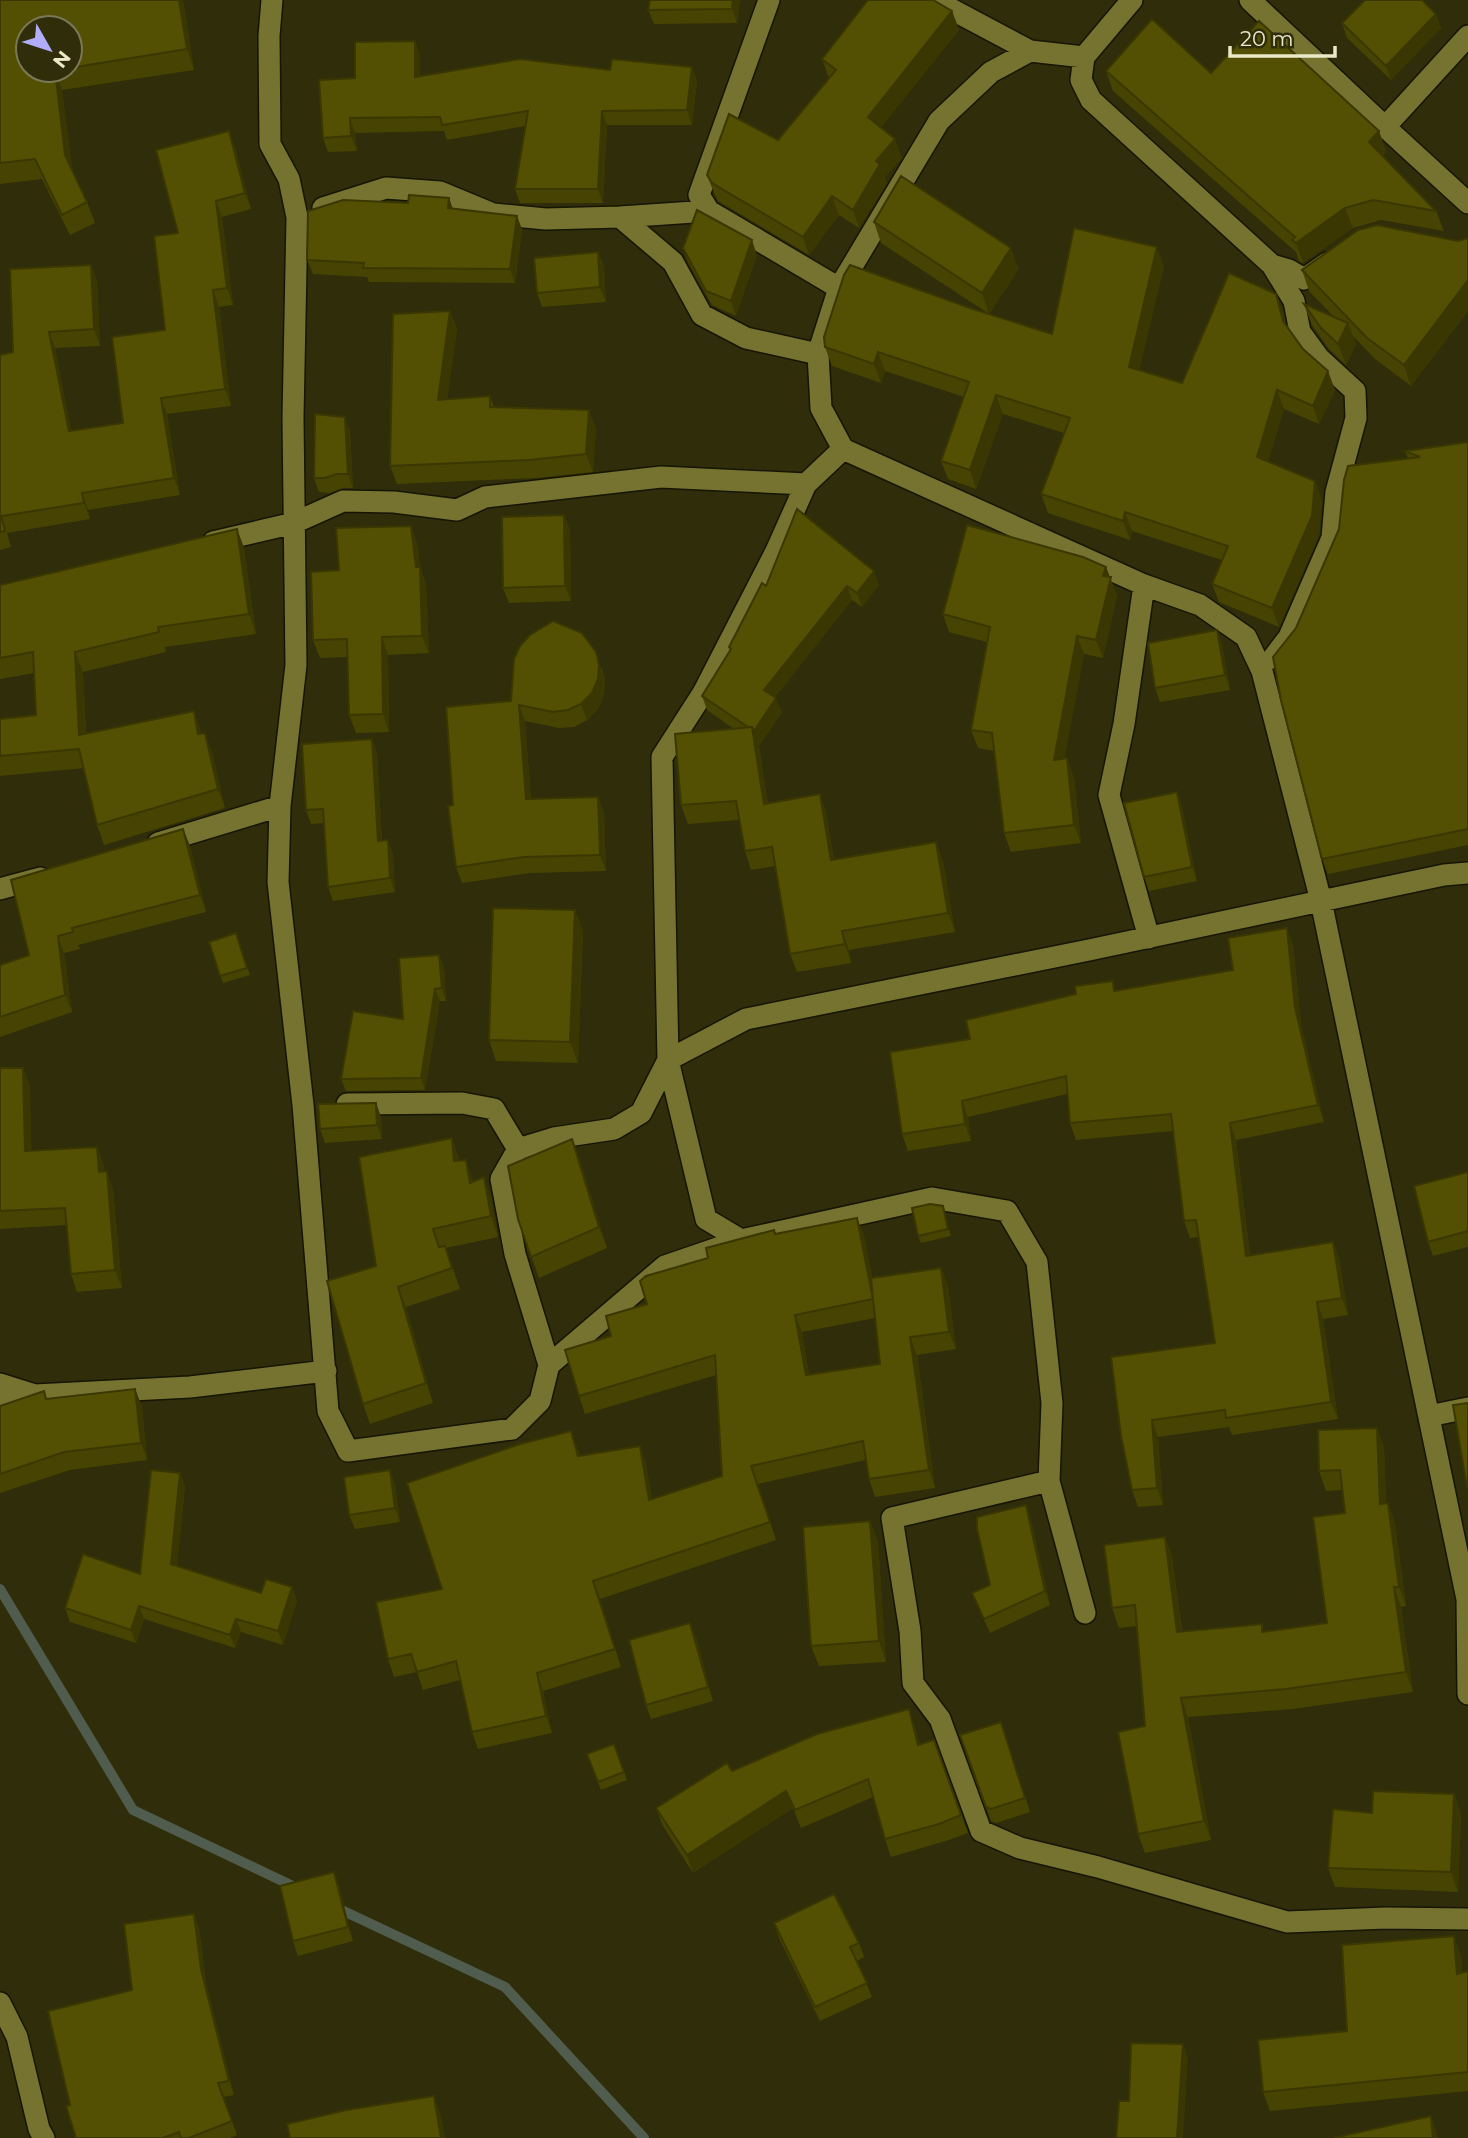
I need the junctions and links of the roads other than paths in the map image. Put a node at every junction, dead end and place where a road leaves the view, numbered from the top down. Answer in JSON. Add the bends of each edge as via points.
{"nodes":[{"id":1,"x":272,"y":0,"type":"edge"},
{"id":2,"x":769,"y":0,"type":"edge"},
{"id":3,"x":934,"y":0,"type":"edge"},
{"id":4,"x":1132,"y":0,"type":"edge"},
{"id":5,"x":1250,"y":0,"type":"edge"},
{"id":6,"x":965,"y":9,"type":"edge"},
{"id":7,"x":1468,"y":36,"type":"edge"},
{"id":8,"x":1030,"y":51,"type":"junction"},
{"id":9,"x":1084,"y":57,"type":"junction"},
{"id":10,"x":1385,"y":127,"type":"junction"},
{"id":11,"x":1468,"y":203,"type":"edge"},
{"id":12,"x":709,"y":211,"type":"junction"},
{"id":13,"x":297,"y":216,"type":"junction"},
{"id":14,"x":620,"y":217,"type":"junction"},
{"id":15,"x":1340,"y":253,"type":"edge"},
{"id":16,"x":1272,"y":265,"type":"junction"},
{"id":17,"x":839,"y":288,"type":"junction"},
{"id":18,"x":818,"y":354,"type":"junction"},
{"id":19,"x":843,"y":449,"type":"junction"},
{"id":20,"x":806,"y":485,"type":"junction"},
{"id":21,"x":294,"y":523,"type":"junction"},
{"id":22,"x":187,"y":548,"type":"edge"},
{"id":23,"x":1144,"y":584,"type":"junction"},
{"id":24,"x":1262,"y":671,"type":"junction"},
{"id":25,"x":280,"y":806,"type":"junction"},
{"id":26,"x":139,"y":849,"type":"edge"},
{"id":27,"x":63,"y":871,"type":"edge"},
{"id":28,"x":1468,"y":873,"type":"edge"},
{"id":29,"x":0,"y":889,"type":"edge"},
{"id":30,"x":1321,"y":901,"type":"junction"},
{"id":31,"x":1149,"y":937,"type":"junction"},
{"id":32,"x":668,"y":1060,"type":"junction"},
{"id":33,"x":303,"y":1105,"type":"junction"},
{"id":34,"x":518,"y":1149,"type":"junction"},
{"id":35,"x":741,"y":1241,"type":"junction"},
{"id":36,"x":549,"y":1365,"type":"junction"},
{"id":37,"x":326,"y":1371,"type":"junction"},
{"id":38,"x":0,"y":1384,"type":"edge"},
{"id":39,"x":35,"y":1395,"type":"junction"},
{"id":40,"x":0,"y":1404,"type":"edge"},
{"id":41,"x":1468,"y":1408,"type":"edge"},
{"id":42,"x":1429,"y":1416,"type":"junction"},
{"id":43,"x":1049,"y":1481,"type":"junction"},
{"id":44,"x":1085,"y":1613,"type":"dead end"},
{"id":45,"x":1468,"y":1694,"type":"edge"},
{"id":46,"x":1468,"y":1919,"type":"edge"},
{"id":47,"x":0,"y":2003,"type":"edge"},
{"id":48,"x":44,"y":2138,"type":"edge"}],
"edges":[{"from":1,"to":13,"type":"street","via":[[270,145],[289,179]]},
{"from":2,"to":12,"type":"street","via":[[699,195]]},
{"from":3,"to":6,"type":"street"},
{"from":4,"to":9,"type":"street"},
{"from":5,"to":10,"type":"street"},
{"from":6,"to":8,"type":"street"},
{"from":7,"to":10,"type":"street"},
{"from":8,"to":9,"type":"street"},
{"from":8,"to":17,"type":"street","via":[[991,72],[939,121]]},
{"from":9,"to":16,"type":"street","via":[[1081,80],[1091,100]]},
{"from":10,"to":11,"type":"street"},
{"from":12,"to":14,"type":"street"},
{"from":12,"to":17,"type":"street"},
{"from":13,"to":14,"type":"street","via":[[386,188],[440,192],[493,214],[546,219]]},
{"from":13,"to":21,"type":"street"},
{"from":14,"to":18,"type":"street","via":[[673,262],[702,315],[746,338]]},
{"from":15,"to":16,"type":"street","via":[[1304,279]]},
{"from":16,"to":24,"type":"street","via":[[1294,301],[1300,332],[1319,358],[1355,391],[1356,418],[1336,492],[1332,538],[1289,636]]},
{"from":17,"to":18,"type":"street"},
{"from":18,"to":19,"type":"street","via":[[821,408]]},
{"from":19,"to":20,"type":"street"},
{"from":19,"to":23,"type":"street"},
{"from":20,"to":21,"type":"street","via":[[661,477],[485,496],[457,510],[343,501]]},
{"from":20,"to":32,"type":"street","via":[[703,693],[662,757]]},
{"from":21,"to":22,"type":"street"},
{"from":21,"to":25,"type":"street","via":[[296,665]]},
{"from":23,"to":24,"type":"street","via":[[1200,605],[1247,637]]},
{"from":23,"to":31,"type":"street","via":[[1109,795]]},
{"from":24,"to":30,"type":"street"},
{"from":25,"to":26,"type":"street"},
{"from":25,"to":33,"type":"street","via":[[278,882]]},
{"from":27,"to":29,"type":"street"},
{"from":28,"to":30,"type":"street"},
{"from":30,"to":31,"type":"street"},
{"from":30,"to":42,"type":"street"},
{"from":31,"to":32,"type":"street","via":[[746,1019]]},
{"from":32,"to":34,"type":"street","via":[[641,1113],[614,1129]]},
{"from":32,"to":35,"type":"street","via":[[706,1219]]},
{"from":33,"to":34,"type":"street","via":[[462,1102],[494,1109]]},
{"from":33,"to":37,"type":"street"},
{"from":34,"to":36,"type":"street","via":[[501,1179],[515,1254]]},
{"from":35,"to":36,"type":"street","via":[[664,1266]]},
{"from":35,"to":43,"type":"street","via":[[932,1198],[1007,1211],[1037,1262],[1052,1403]]},
{"from":36,"to":37,"type":"street","via":[[540,1401],[512,1429],[348,1451],[328,1411]]},
{"from":37,"to":39,"type":"street","via":[[190,1387]]},
{"from":38,"to":39,"type":"street"},
{"from":39,"to":40,"type":"street"},
{"from":41,"to":42,"type":"street"},
{"from":42,"to":45,"type":"street","via":[[1467,1599]]},
{"from":43,"to":44,"type":"street"},
{"from":43,"to":46,"type":"street","via":[[892,1518],[910,1631],[913,1683],[940,1719],[981,1831],[1020,1848],[1287,1922]]},
{"from":47,"to":48,"type":"street","via":[[17,2037]]}]}
